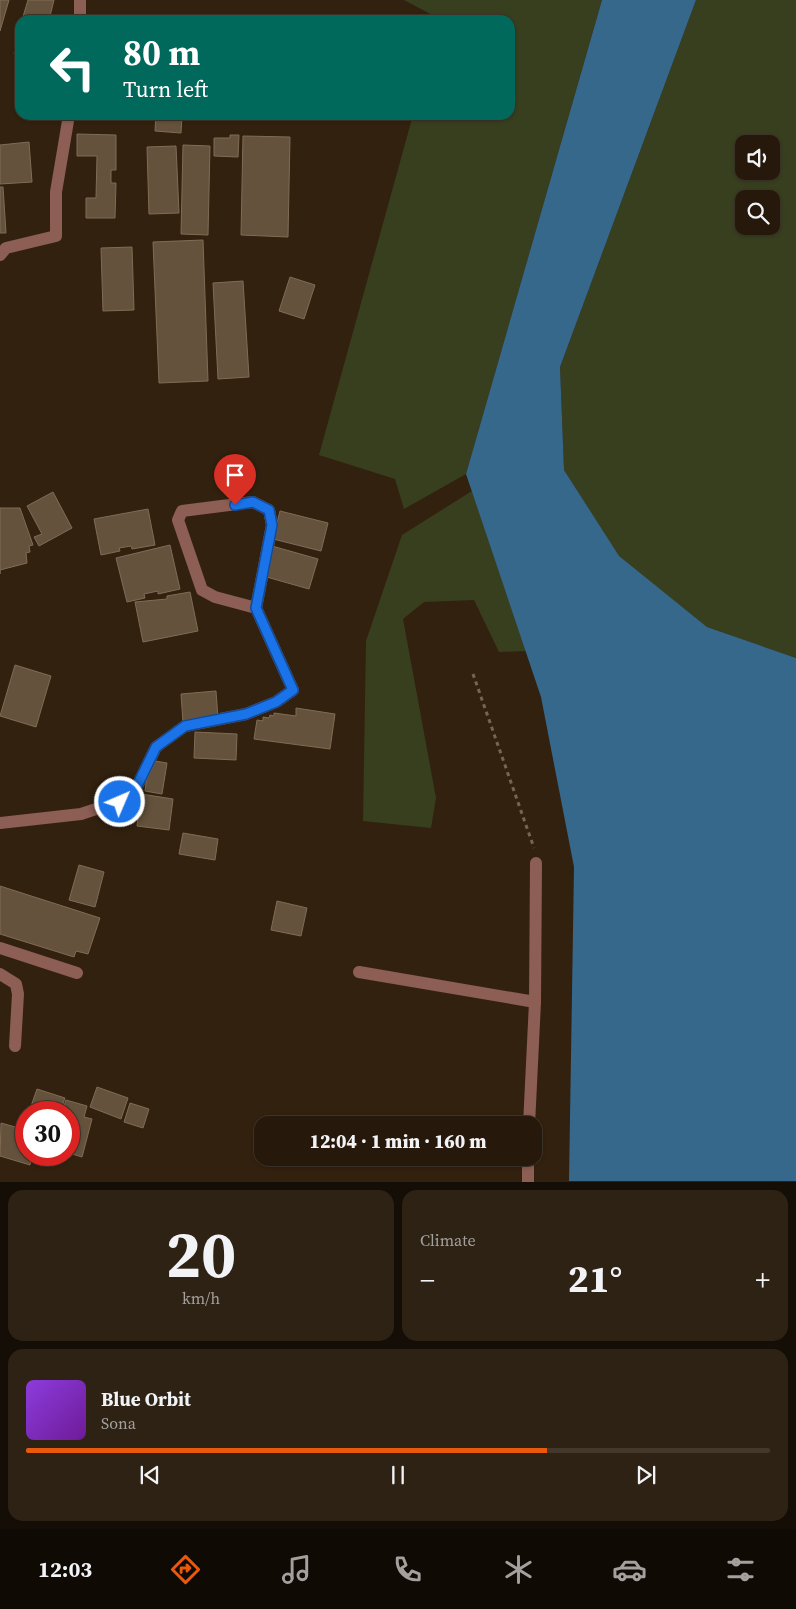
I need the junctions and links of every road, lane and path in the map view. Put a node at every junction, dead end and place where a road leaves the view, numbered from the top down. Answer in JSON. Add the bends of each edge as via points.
{"nodes":[{"id":1,"x":80,"y":0,"type":"edge"},
{"id":2,"x":80,"y":15,"type":"edge"},
{"id":3,"x":68,"y":120,"type":"edge"},
{"id":4,"x":0,"y":255,"type":"edge"},
{"id":5,"x":256,"y":608,"type":"junction"},
{"id":6,"x":474,"y":674,"type":"dead end"},
{"id":7,"x":0,"y":823,"type":"edge"},
{"id":8,"x":536,"y":863,"type":"joint"},
{"id":9,"x":0,"y":948,"type":"edge"},
{"id":10,"x":359,"y":972,"type":"dead end"},
{"id":11,"x":76,"y":973,"type":"dead end"},
{"id":12,"x":0,"y":974,"type":"edge"},
{"id":13,"x":535,"y":1002,"type":"junction"},
{"id":14,"x":15,"y":1046,"type":"dead end"},
{"id":15,"x":529,"y":1116,"type":"edge"},
{"id":16,"x":528,"y":1166,"type":"edge"},
{"id":17,"x":528,"y":1182,"type":"edge"}],
"edges":[{"from":1,"to":2,"type":"street"},
{"from":3,"to":4,"type":"street","via":[[56,192],[56,236],[6,248]]},
{"from":5,"to":5,"type":"street","via":[[215,597],[202,590],[178,520],[182,511],[253,502],[269,510],[272,525]]},
{"from":5,"to":7,"type":"street","via":[[293,690],[276,702],[246,714],[185,726],[156,747],[132,796],[82,814]]},
{"from":6,"to":8,"type":"path","via":[[533,845]]},
{"from":8,"to":13,"type":"street"},
{"from":9,"to":11,"type":"street"},
{"from":10,"to":13,"type":"street"},
{"from":12,"to":14,"type":"street","via":[[16,984]]},
{"from":13,"to":15,"type":"street"},
{"from":16,"to":17,"type":"street"}]}
